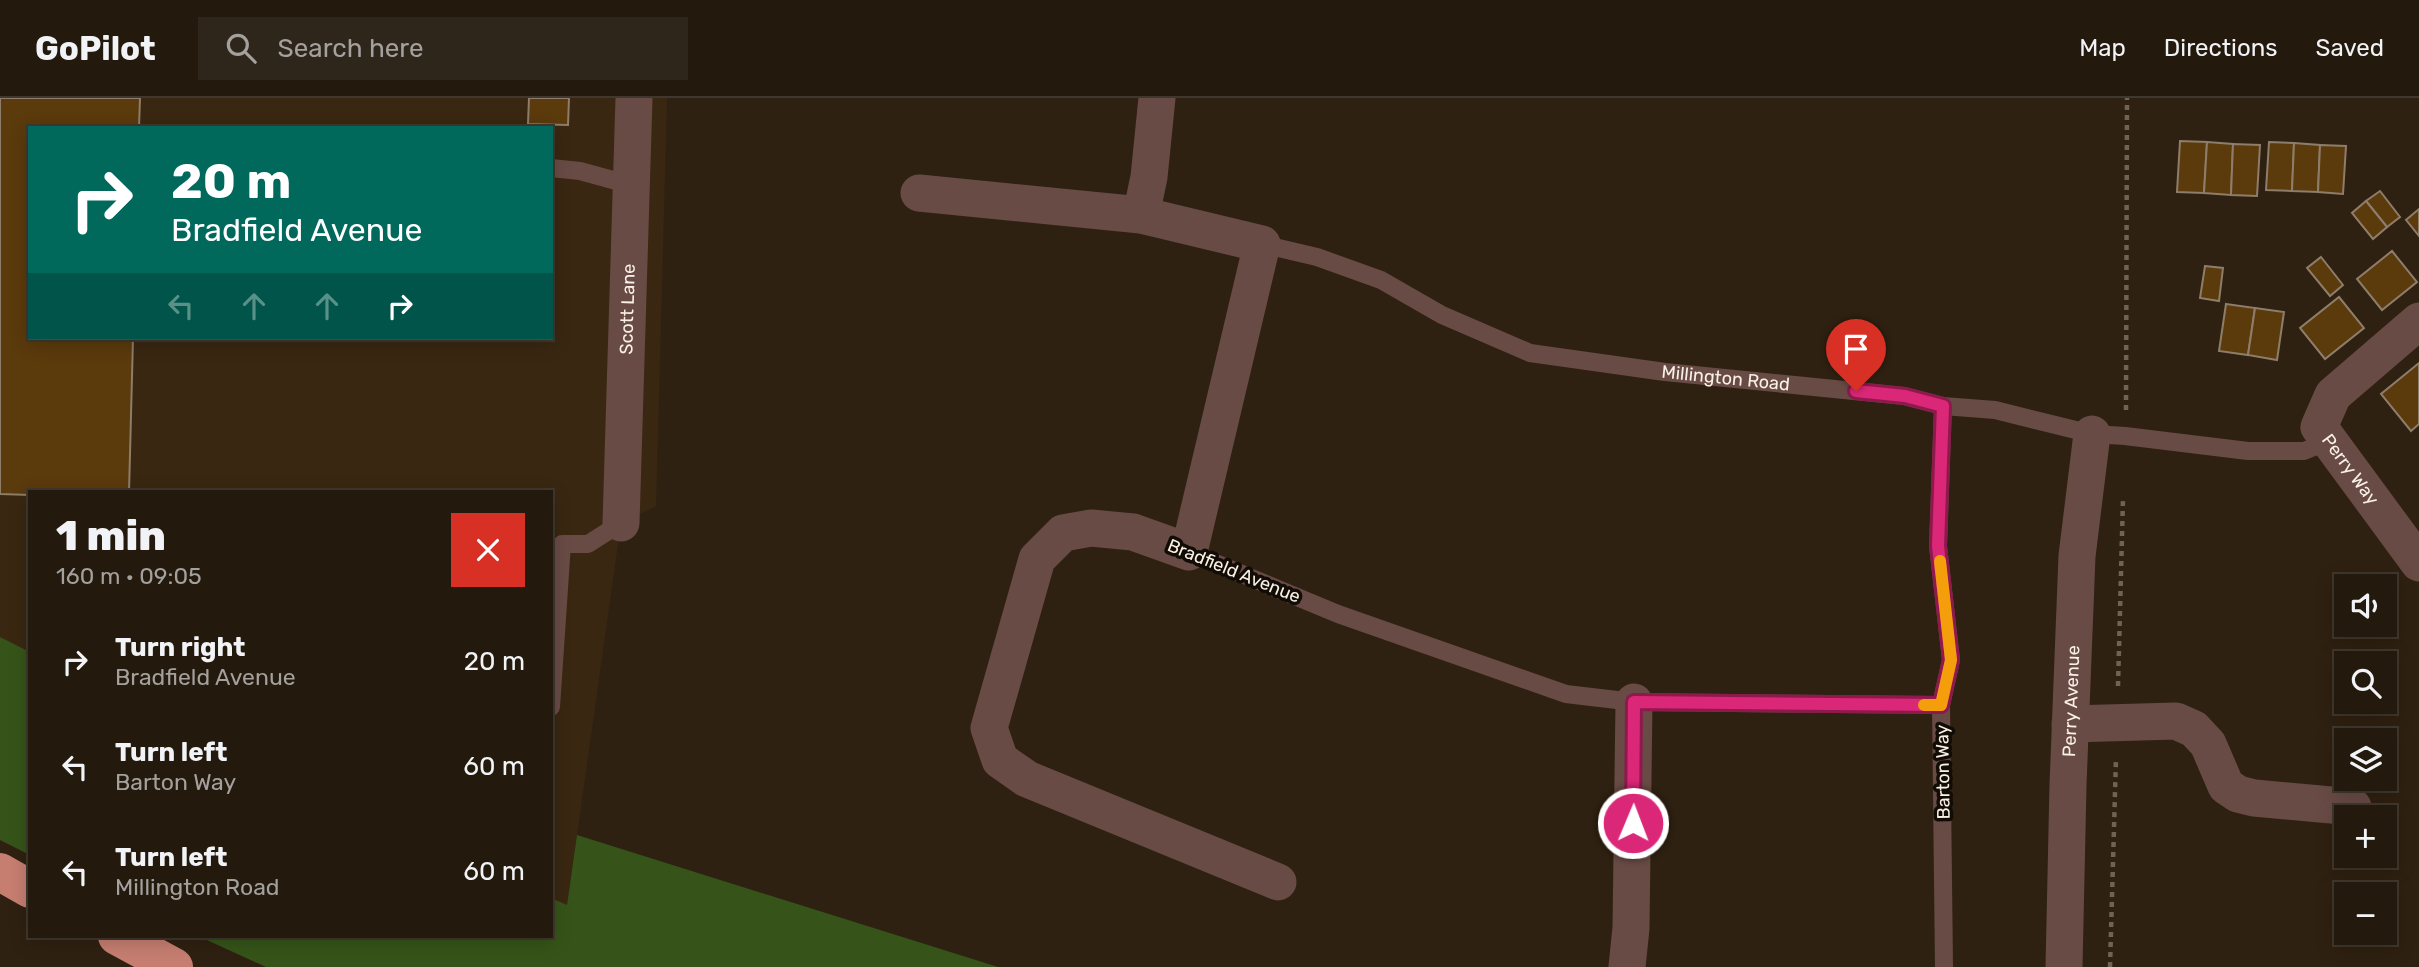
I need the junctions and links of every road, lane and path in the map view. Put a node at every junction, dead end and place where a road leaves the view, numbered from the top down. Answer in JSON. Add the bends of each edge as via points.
{"nodes":[{"id":1,"x":634,"y":98,"type":"edge"},
{"id":2,"x":1157,"y":98,"type":"edge"},
{"id":3,"x":2127,"y":98,"type":"edge"},
{"id":4,"x":553,"y":168,"type":"edge"},
{"id":5,"x":631,"y":185,"type":"junction"},
{"id":6,"x":919,"y":193,"type":"dead end"},
{"id":7,"x":1141,"y":215,"type":"junction"},
{"id":8,"x":1262,"y":244,"type":"junction"},
{"id":9,"x":2419,"y":321,"type":"edge"},
{"id":10,"x":1943,"y":406,"type":"junction"},
{"id":11,"x":2109,"y":435,"type":"junction"},
{"id":12,"x":2329,"y":441,"type":"junction"},
{"id":13,"x":2124,"y":490,"type":"dead end"},
{"id":14,"x":621,"y":523,"type":"joint"},
{"id":15,"x":1189,"y":552,"type":"junction"},
{"id":16,"x":2419,"y":563,"type":"edge"},
{"id":17,"x":553,"y":677,"type":"edge"},
{"id":18,"x":1634,"y":702,"type":"junction"},
{"id":19,"x":1941,"y":705,"type":"junction"},
{"id":20,"x":2117,"y":723,"type":"junction"},
{"id":21,"x":2070,"y":724,"type":"junction"},
{"id":22,"x":2334,"y":805,"type":"edge"},
{"id":23,"x":0,"y":872,"type":"edge"},
{"id":24,"x":1278,"y":882,"type":"dead end"},
{"id":25,"x":28,"y":887,"type":"edge"},
{"id":26,"x":121,"y":938,"type":"edge"},
{"id":27,"x":174,"y":967,"type":"edge"},
{"id":28,"x":1627,"y":967,"type":"edge"},
{"id":29,"x":1944,"y":967,"type":"edge"},
{"id":30,"x":2064,"y":967,"type":"edge"},
{"id":31,"x":2110,"y":967,"type":"edge"}],
"edges":[{"from":1,"to":5,"type":"street","name":"Scott Lane"},
{"from":2,"to":7,"type":"street"},
{"from":3,"to":11,"type":"path"},
{"from":4,"to":5,"type":"lane"},
{"from":5,"to":14,"type":"street","name":"Scott Lane"},
{"from":6,"to":7,"type":"street","name":"Millington Road"},
{"from":7,"to":8,"type":"street","name":"Millington Road"},
{"from":8,"to":10,"type":"lane","name":"Millington Road","via":[[1381,280],[1442,315],[1530,353],[1905,396]]},
{"from":8,"to":15,"type":"street"},
{"from":9,"to":12,"type":"street","name":"Perry Way","via":[[2333,395],[2319,427]]},
{"from":10,"to":11,"type":"lane","name":"Millington Road","via":[[1995,410]]},
{"from":10,"to":19,"type":"lane","name":"Barton Way","via":[[1938,546],[1951,660]]},
{"from":11,"to":12,"type":"lane","name":"Millington Road","via":[[2248,451],[2304,451]]},
{"from":11,"to":21,"type":"street","name":"Perry Avenue","via":[[2077,556]]},
{"from":12,"to":16,"type":"street","name":"Perry Way"},
{"from":13,"to":20,"type":"path"},
{"from":14,"to":17,"type":"lane","via":[[588,544],[562,544]]},
{"from":15,"to":18,"type":"lane","name":"Bradfield Avenue","via":[[1338,614],[1566,694]]},
{"from":15,"to":24,"type":"street","name":"Bradfield Avenue","via":[[1133,532],[1091,528],[1063,533],[1037,559],[989,728],[1000,760],[1027,779]]},
{"from":18,"to":19,"type":"lane","name":"Bradfield Avenue"},
{"from":18,"to":28,"type":"street"},
{"from":19,"to":29,"type":"lane","name":"Barton Way"},
{"from":20,"to":21,"type":"street"},
{"from":20,"to":22,"type":"street","via":[[2176,720],[2194,729],[2208,744],[2225,786],[2238,794]]},
{"from":20,"to":31,"type":"path"},
{"from":21,"to":30,"type":"street","name":"Perry Avenue"},
{"from":23,"to":25,"type":"highway"},
{"from":26,"to":27,"type":"highway"}]}
